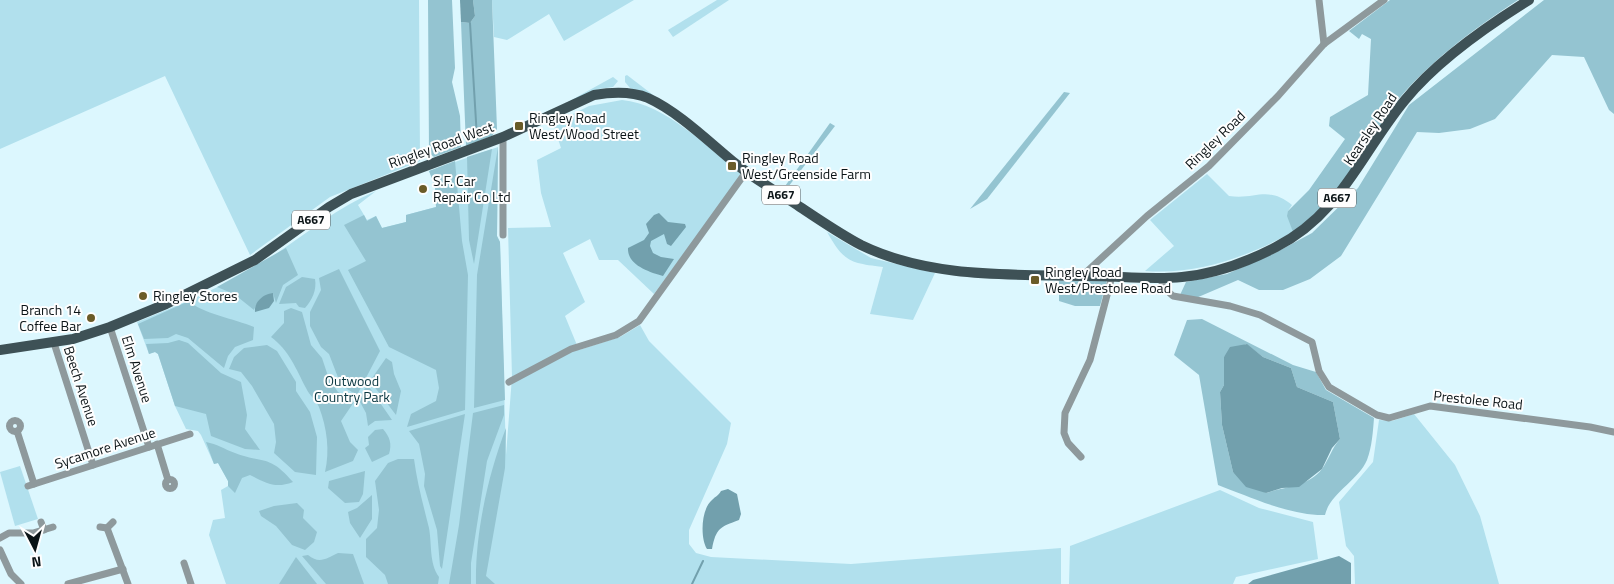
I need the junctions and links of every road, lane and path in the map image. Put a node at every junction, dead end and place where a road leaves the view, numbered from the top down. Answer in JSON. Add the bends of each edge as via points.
{"nodes":[{"id":1,"x":1319,"y":0,"type":"edge"},
{"id":2,"x":1384,"y":0,"type":"edge"},
{"id":3,"x":1529,"y":0,"type":"edge"},
{"id":4,"x":1324,"y":44,"type":"junction"},
{"id":5,"x":503,"y":137,"type":"junction"},
{"id":6,"x":746,"y":172,"type":"junction"},
{"id":7,"x":503,"y":235,"type":"dead end"},
{"id":8,"x":1082,"y":276,"type":"junction"},
{"id":9,"x":1112,"y":276,"type":"junction"},
{"id":10,"x":1161,"y":278,"type":"junction"},
{"id":11,"x":110,"y":327,"type":"junction"},
{"id":12,"x":54,"y":343,"type":"junction"},
{"id":13,"x":0,"y":350,"type":"edge"},
{"id":14,"x":509,"y":382,"type":"dead end"},
{"id":15,"x":17,"y":431,"type":"dead end"},
{"id":16,"x":1614,"y":432,"type":"edge"},
{"id":17,"x":190,"y":434,"type":"dead end"},
{"id":18,"x":157,"y":444,"type":"junction"},
{"id":19,"x":149,"y":447,"type":"junction"},
{"id":20,"x":1081,"y":458,"type":"dead end"},
{"id":21,"x":93,"y":465,"type":"junction"},
{"id":22,"x":168,"y":480,"type":"dead end"},
{"id":23,"x":41,"y":522,"type":"dead end"},
{"id":24,"x":113,"y":522,"type":"dead end"},
{"id":25,"x":53,"y":527,"type":"dead end"},
{"id":26,"x":44,"y":530,"type":"junction"},
{"id":27,"x":0,"y":538,"type":"edge"},
{"id":28,"x":0,"y":550,"type":"edge"},
{"id":29,"x":184,"y":563,"type":"dead end"},
{"id":30,"x":123,"y":569,"type":"junction"},
{"id":31,"x":21,"y":584,"type":"edge"},
{"id":32,"x":68,"y":584,"type":"edge"},
{"id":33,"x":128,"y":584,"type":"edge"},
{"id":34,"x":190,"y":584,"type":"edge"}],
"edges":[{"from":1,"to":4,"type":"street"},
{"from":2,"to":4,"type":"street","name":"Ringley Road"},
{"from":3,"to":10,"type":"main road","name":"Kearsley Road","number":"A667","via":[[1440,65],[1405,100],[1347,186],[1313,222],[1278,246],[1235,265],[1183,277]]},
{"from":4,"to":8,"type":"street","name":"Ringley Road","via":[[1209,166]]},
{"from":5,"to":6,"type":"main road","name":"Ringley Road West","number":"A667","via":[[594,96],[634,94],[664,106]]},
{"from":5,"to":7,"type":"street"},
{"from":5,"to":11,"type":"main road","name":"Ringley Road West","number":"A667","via":[[351,194],[255,260],[166,304]]},
{"from":6,"to":8,"type":"main road","name":"Ringley Road West","number":"A667","via":[[843,235],[900,260],[996,275]]},
{"from":6,"to":14,"type":"street","via":[[639,321],[616,335],[571,349]]},
{"from":8,"to":9,"type":"main road","name":"Kearsley Road","number":"A667"},
{"from":9,"to":10,"type":"main road","name":"Kearsley Road","number":"A667"},
{"from":9,"to":20,"type":"street","via":[[1090,360],[1065,413],[1064,433]]},
{"from":10,"to":16,"type":"street","name":"Prestolee Road","via":[[1163,287],[1173,296],[1260,315],[1312,342],[1319,371],[1329,387],[1377,415],[1389,418],[1430,406]]},
{"from":11,"to":12,"type":"main road","name":"Ringley Road West","number":"A667"},
{"from":11,"to":19,"type":"street","name":"Elm Avenue"},
{"from":12,"to":13,"type":"main road","name":"Ringley Road West","number":"A667"},
{"from":12,"to":21,"type":"street","name":"Beech Avenue"},
{"from":15,"to":21,"type":"street","name":"Sycamore Avenue","via":[[31,485]]},
{"from":17,"to":18,"type":"street","name":"Sycamore Avenue"},
{"from":18,"to":19,"type":"street","name":"Sycamore Avenue"},
{"from":18,"to":22,"type":"street"},
{"from":19,"to":21,"type":"street","name":"Sycamore Avenue"},
{"from":23,"to":26,"type":"street"},
{"from":24,"to":30,"type":"street","via":[[104,528]]},
{"from":25,"to":26,"type":"street"},
{"from":26,"to":27,"type":"street","via":[[28,534],[9,533]]},
{"from":28,"to":31,"type":"street","via":[[11,574]]},
{"from":29,"to":34,"type":"street"},
{"from":30,"to":32,"type":"street"},
{"from":30,"to":33,"type":"street"}]}
